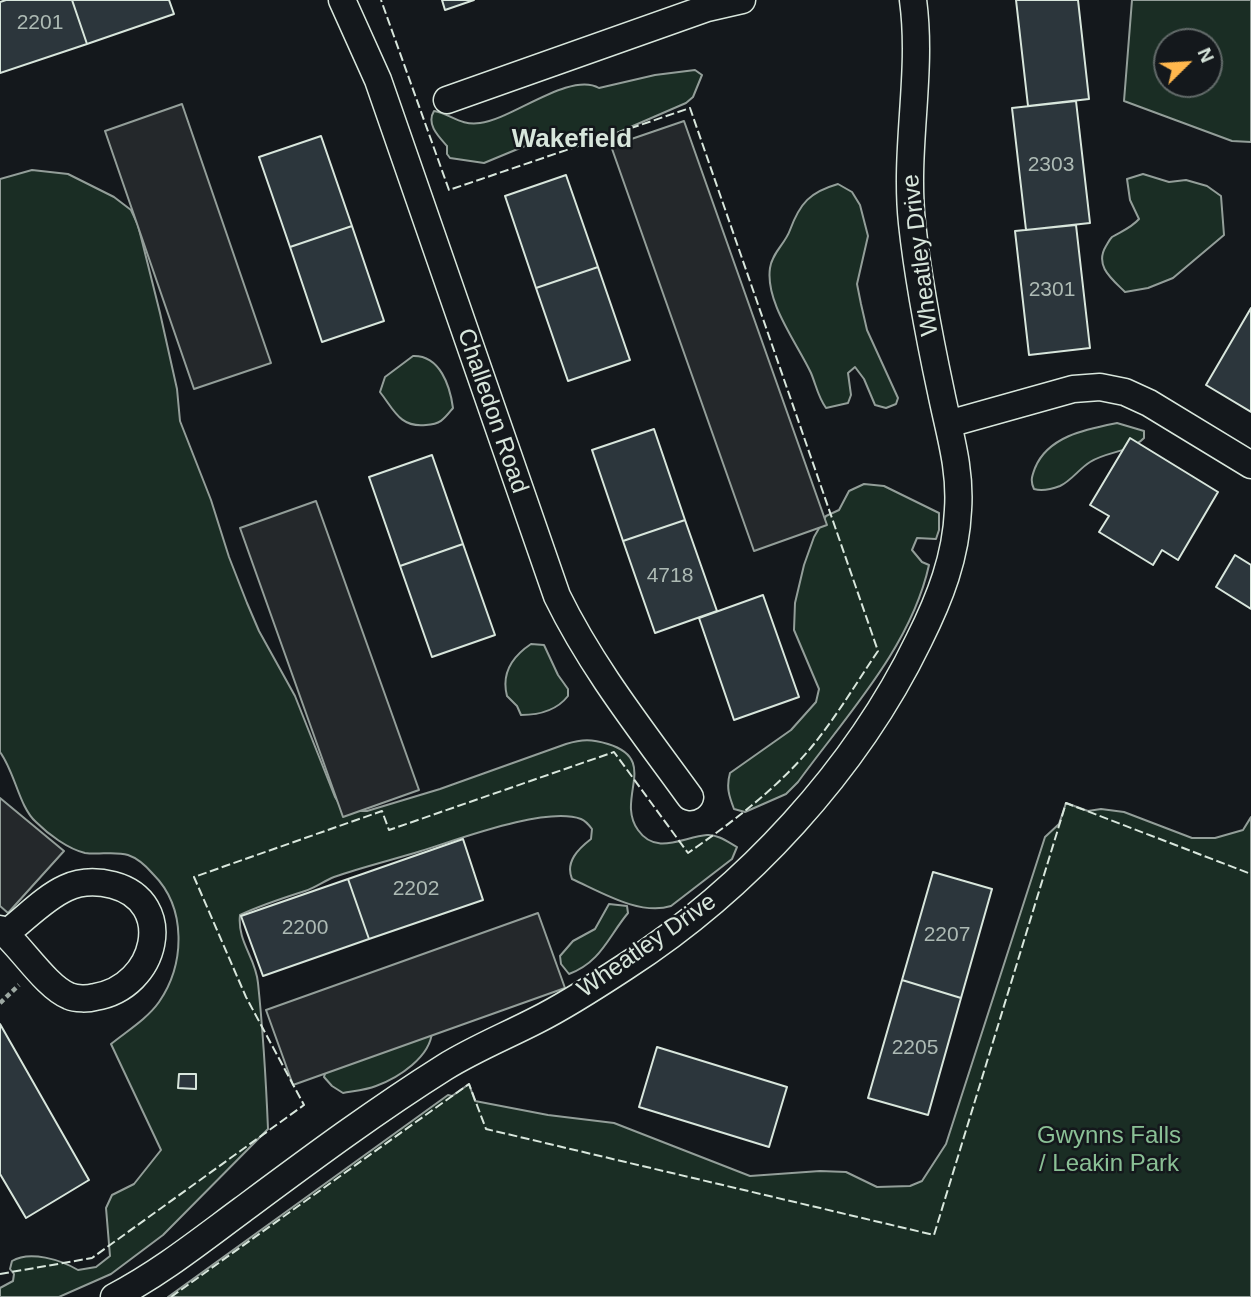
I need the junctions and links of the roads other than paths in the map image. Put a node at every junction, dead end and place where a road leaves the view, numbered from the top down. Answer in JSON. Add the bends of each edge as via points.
{"nodes":[{"id":1,"x":342,"y":0,"type":"edge"},
{"id":2,"x":741,"y":0,"type":"edge"},
{"id":3,"x":913,"y":0,"type":"edge"},
{"id":4,"x":447,"y":100,"type":"dead end"},
{"id":5,"x":948,"y":424,"type":"junction"},
{"id":6,"x":1251,"y":465,"type":"edge"},
{"id":7,"x":690,"y":797,"type":"dead end"},
{"id":8,"x":3,"y":931,"type":"edge"},
{"id":9,"x":114,"y":1297,"type":"edge"}],
"edges":[{"from":1,"to":7,"type":"street","name":"Challedon Road","via":[[378,79],[557,596],[594,663]]},
{"from":2,"to":4,"type":"street"},
{"from":3,"to":5,"type":"street","name":"Wheatley Drive","via":[[912,218],[920,286]]},
{"from":5,"to":6,"type":"street","via":[[1073,389],[1100,387],[1149,403]]},
{"from":5,"to":9,"type":"street","name":"Wheatley Drive","via":[[958,463],[958,509],[954,552],[938,601],[901,678],[841,768],[751,866],[717,898],[627,966],[423,1080],[164,1268]]},
{"from":8,"to":8,"type":"street","via":[[50,982],[69,996],[87,999],[108,995],[143,969],[153,932],[138,898],[99,881],[64,889]]}]}
